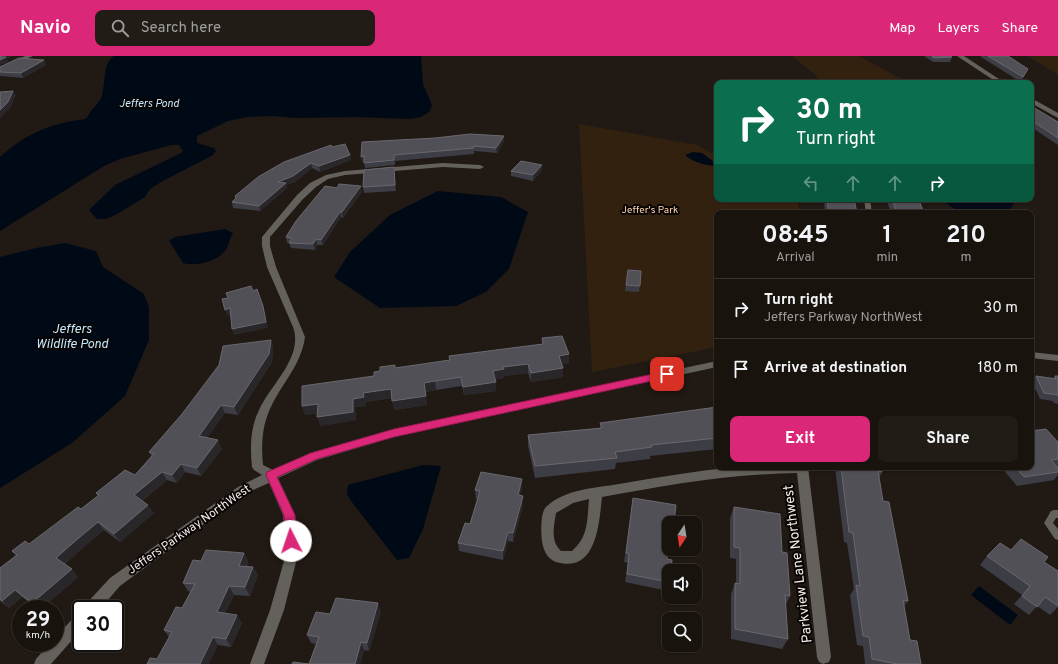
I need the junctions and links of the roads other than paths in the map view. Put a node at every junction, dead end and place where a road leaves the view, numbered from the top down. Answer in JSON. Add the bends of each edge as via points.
{"nodes":[{"id":1,"x":30,"y":56,"type":"edge"},
{"id":2,"x":960,"y":56,"type":"edge"},
{"id":3,"x":0,"y":69,"type":"edge"},
{"id":4,"x":997,"y":80,"type":"edge"},
{"id":5,"x":1034,"y":102,"type":"edge"},
{"id":6,"x":1058,"y":116,"type":"edge"},
{"id":7,"x":480,"y":167,"type":"dead end"},
{"id":8,"x":1034,"y":355,"type":"edge"},
{"id":9,"x":1058,"y":358,"type":"edge"},
{"id":10,"x":714,"y":365,"type":"edge"},
{"id":11,"x":752,"y":470,"type":"edge"},
{"id":12,"x":802,"y":470,"type":"edge"},
{"id":13,"x":271,"y":475,"type":"junction"},
{"id":14,"x":596,"y":493,"type":"junction"},
{"id":15,"x":1058,"y":514,"type":"edge"},
{"id":16,"x":1058,"y":536,"type":"edge"},
{"id":17,"x":98,"y":600,"type":"edge"},
{"id":18,"x":72,"y":630,"type":"edge"},
{"id":19,"x":824,"y":657,"type":"dead end"},
{"id":20,"x":41,"y":664,"type":"edge"},
{"id":21,"x":257,"y":664,"type":"edge"}],
"edges":[{"from":1,"to":3,"type":"street"},
{"from":2,"to":4,"type":"street"},
{"from":5,"to":6,"type":"street"},
{"from":7,"to":13,"type":"street","via":[[442,165],[345,173],[326,177],[300,197],[266,237],[267,254],[300,336],[296,355],[267,403],[258,428],[255,451],[258,467]]},
{"from":8,"to":9,"type":"street"},
{"from":10,"to":13,"type":"street","name":"Jeffers Parkway NorthWest","via":[[394,433],[314,456]]},
{"from":11,"to":14,"type":"street","name":"Parkview Lane Northwest","via":[[684,477]]},
{"from":12,"to":19,"type":"street","name":"Parkview Lane Northwest"},
{"from":13,"to":17,"type":"street","name":"Jeffers Parkway NorthWest","via":[[242,490],[187,528],[115,582]]},
{"from":13,"to":21,"type":"street","via":[[289,515],[292,554],[277,610]]},
{"from":14,"to":14,"type":"street","name":"Parkview Lane Northwest","via":[[570,498],[550,510],[547,531],[549,548],[558,557],[575,557],[586,547],[592,532]]},
{"from":15,"to":16,"type":"lane","via":[[1054,514],[1048,523]]},
{"from":18,"to":20,"type":"street"}]}
